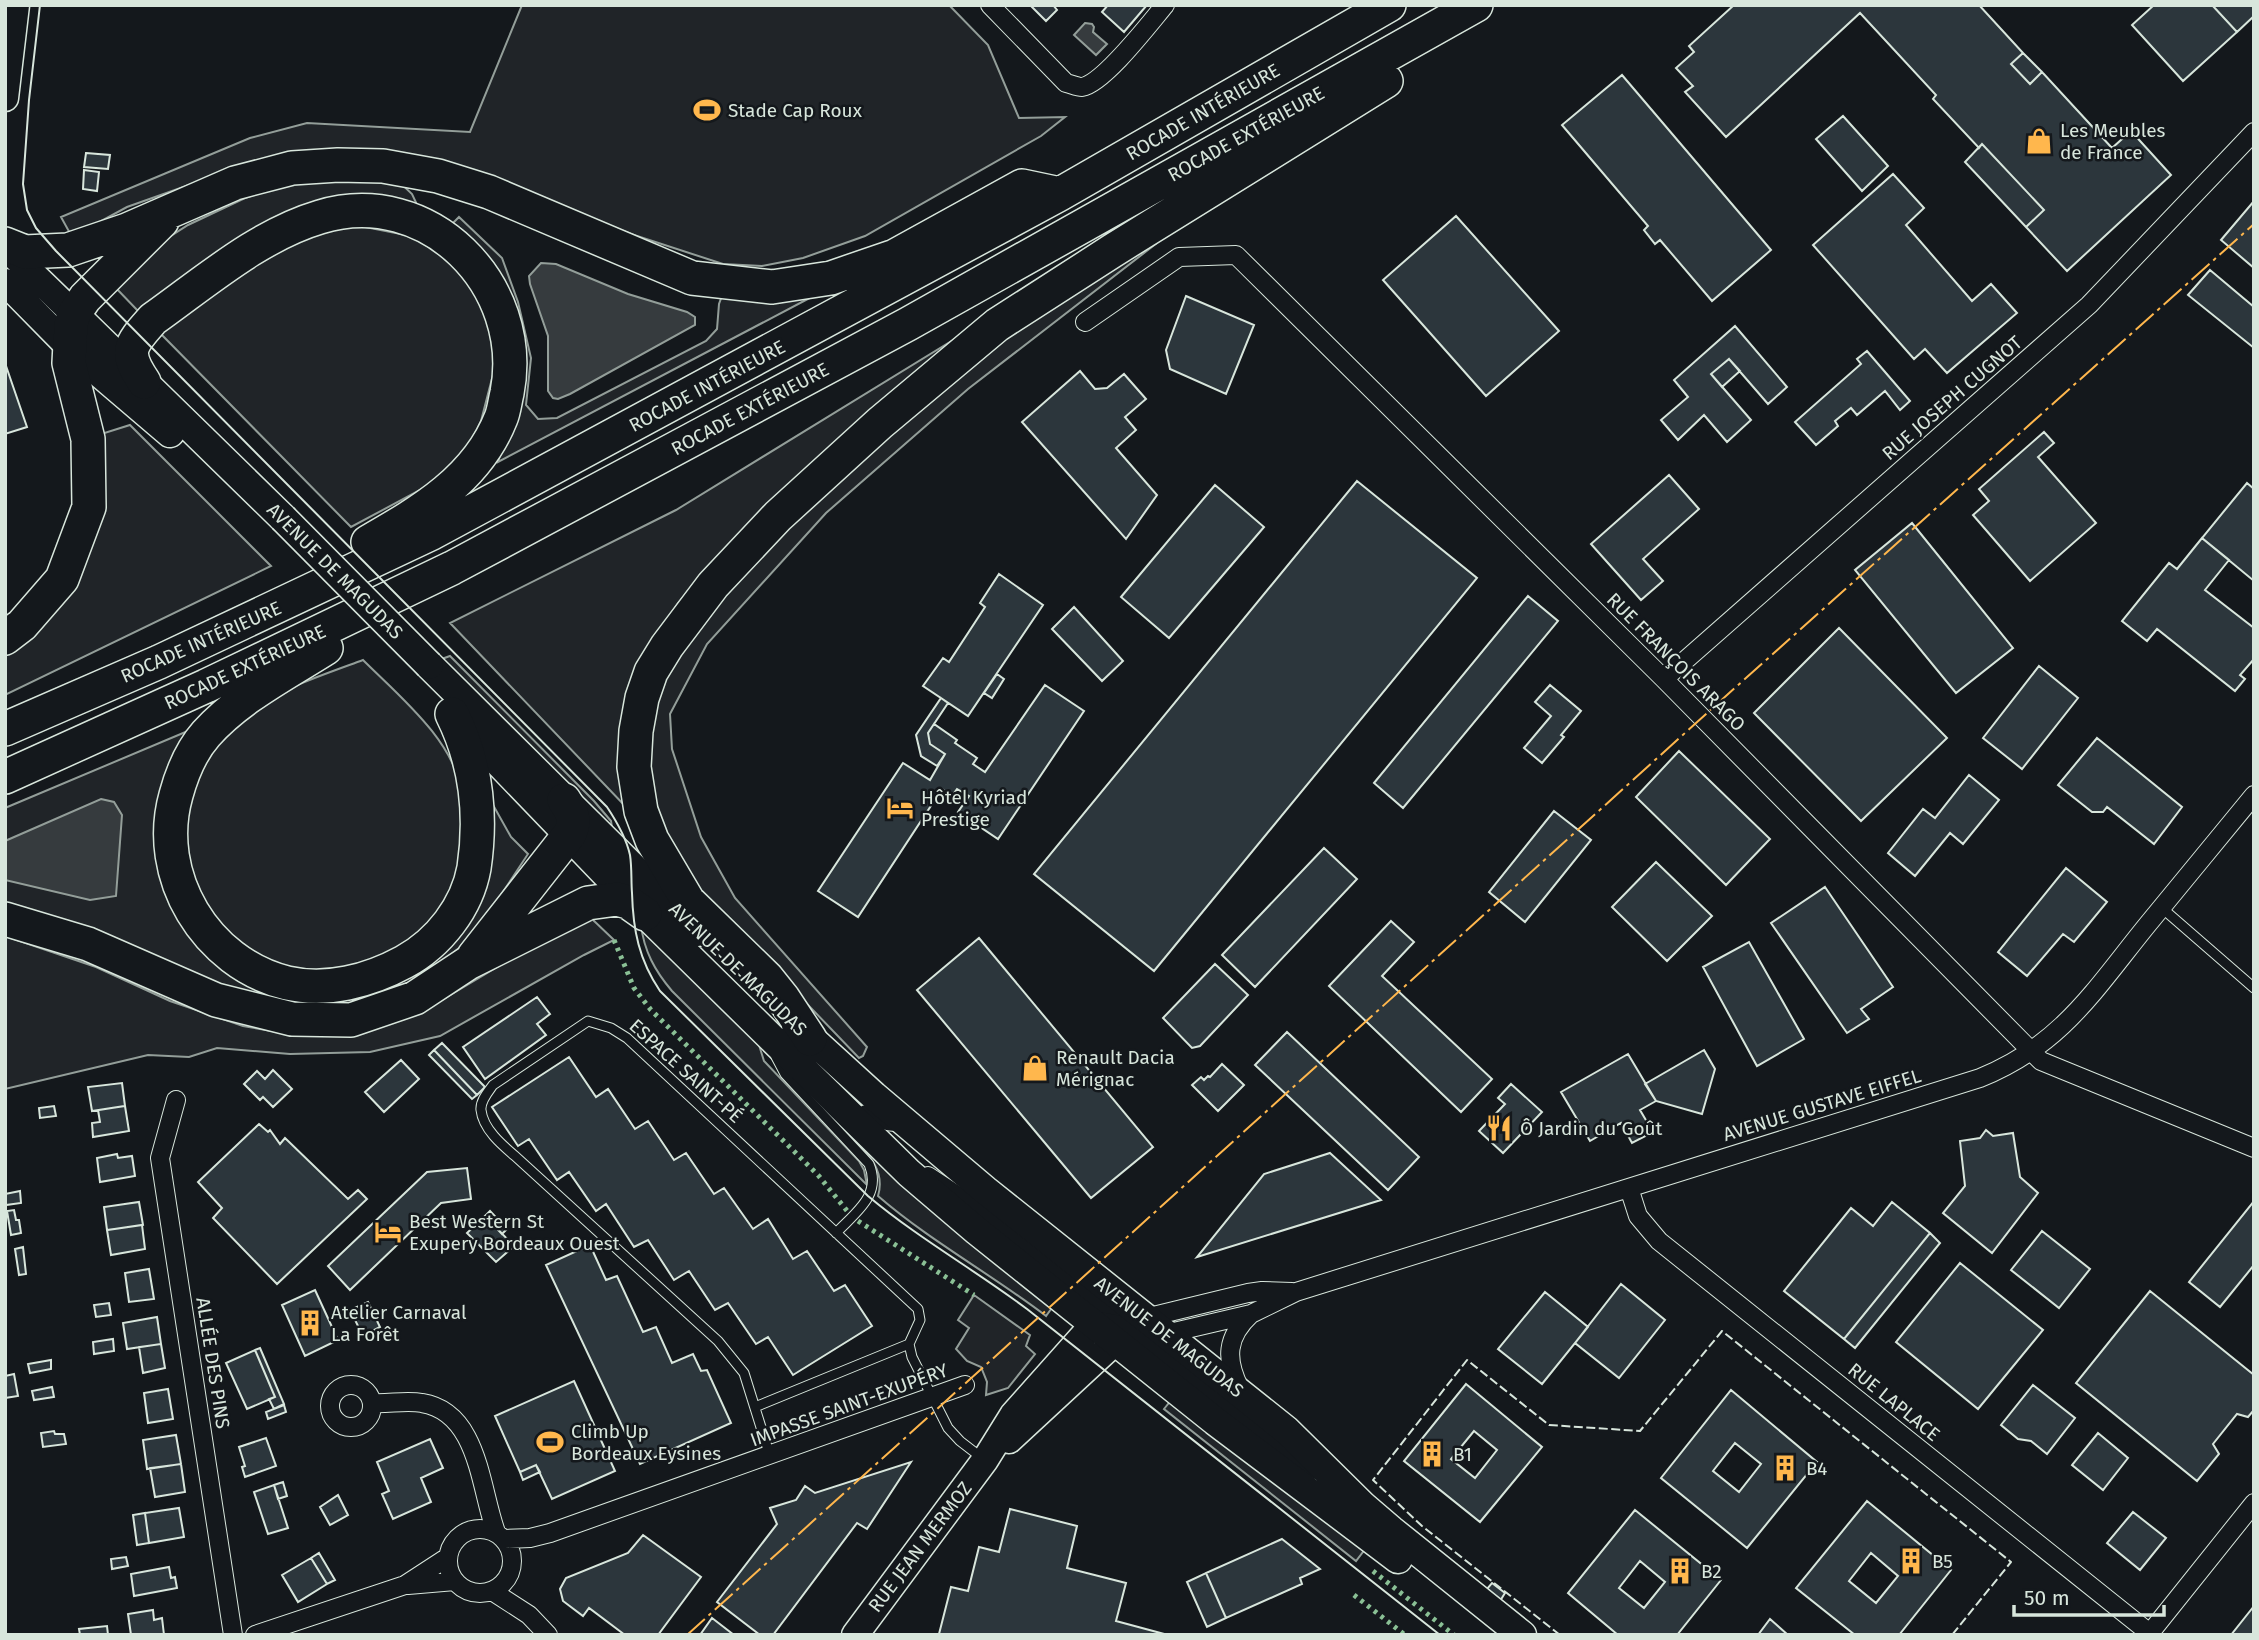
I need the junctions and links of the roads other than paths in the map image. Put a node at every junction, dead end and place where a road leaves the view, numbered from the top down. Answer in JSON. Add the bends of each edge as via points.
{"nodes":[{"id":1,"x":16,"y":5,"type":"edge"},
{"id":2,"x":1165,"y":5,"type":"edge"},
{"id":3,"x":1389,"y":5,"type":"edge"},
{"id":4,"x":1476,"y":5,"type":"edge"},
{"id":5,"x":999,"y":8,"type":"edge"},
{"id":6,"x":1436,"y":29,"type":"junction"},
{"id":7,"x":5,"y":98,"type":"edge"},
{"id":8,"x":2254,"y":132,"type":"edge"},
{"id":9,"x":1060,"y":194,"type":"junction"},
{"id":10,"x":171,"y":212,"type":"junction"},
{"id":11,"x":5,"y":245,"type":"edge"},
{"id":12,"x":5,"y":282,"type":"edge"},
{"id":13,"x":1085,"y":322,"type":"dead end"},
{"id":14,"x":71,"y":330,"type":"junction"},
{"id":15,"x":144,"y":382,"type":"junction"},
{"id":16,"x":275,"y":523,"type":"junction"},
{"id":17,"x":452,"y":568,"type":"junction"},
{"id":18,"x":5,"y":638,"type":"edge"},
{"id":19,"x":159,"y":662,"type":"junction"},
{"id":20,"x":421,"y":669,"type":"junction"},
{"id":21,"x":1664,"y":679,"type":"junction"},
{"id":22,"x":452,"y":713,"type":"junction"},
{"id":23,"x":5,"y":729,"type":"edge"},
{"id":24,"x":5,"y":777,"type":"edge"},
{"id":25,"x":2254,"y":795,"type":"edge"},
{"id":26,"x":564,"y":800,"type":"junction"},
{"id":27,"x":569,"y":835,"type":"junction"},
{"id":28,"x":2162,"y":908,"type":"junction"},
{"id":29,"x":645,"y":914,"type":"junction"},
{"id":30,"x":5,"y":919,"type":"edge"},
{"id":31,"x":468,"y":963,"type":"junction"},
{"id":32,"x":2254,"y":988,"type":"edge"},
{"id":33,"x":772,"y":1039,"type":"junction"},
{"id":34,"x":810,"y":1039,"type":"junction"},
{"id":35,"x":2032,"y":1051,"type":"junction"},
{"id":36,"x":825,"y":1076,"type":"dead end"},
{"id":37,"x":176,"y":1100,"type":"dead end"},
{"id":38,"x":859,"y":1106,"type":"dead end"},
{"id":39,"x":904,"y":1121,"type":"junction"},
{"id":40,"x":2252,"y":1144,"type":"edge"},
{"id":41,"x":1629,"y":1188,"type":"junction"},
{"id":42,"x":836,"y":1233,"type":"junction"},
{"id":43,"x":1296,"y":1292,"type":"junction"},
{"id":44,"x":1251,"y":1314,"type":"junction"},
{"id":45,"x":1131,"y":1333,"type":"junction"},
{"id":46,"x":909,"y":1344,"type":"junction"},
{"id":47,"x":965,"y":1385,"type":"dead end"},
{"id":48,"x":1244,"y":1395,"type":"junction"},
{"id":49,"x":932,"y":1398,"type":"junction"},
{"id":50,"x":373,"y":1403,"type":"dead end"},
{"id":51,"x":755,"y":1407,"type":"junction"},
{"id":52,"x":770,"y":1456,"type":"junction"},
{"id":53,"x":985,"y":1460,"type":"junction"},
{"id":54,"x":1328,"y":1471,"type":"junction"},
{"id":55,"x":484,"y":1492,"type":"junction"},
{"id":56,"x":2254,"y":1503,"type":"edge"},
{"id":57,"x":469,"y":1530,"type":"junction"},
{"id":58,"x":506,"y":1549,"type":"junction"},
{"id":59,"x":448,"y":1557,"type":"junction"},
{"id":60,"x":455,"y":1581,"type":"junction"},
{"id":61,"x":405,"y":1586,"type":"junction"},
{"id":62,"x":492,"y":1591,"type":"junction"},
{"id":63,"x":529,"y":1615,"type":"junction"},
{"id":64,"x":2151,"y":1634,"type":"edge"},
{"id":65,"x":233,"y":1635,"type":"edge"},
{"id":66,"x":255,"y":1635,"type":"edge"},
{"id":67,"x":548,"y":1635,"type":"edge"},
{"id":68,"x":855,"y":1635,"type":"edge"},
{"id":69,"x":1493,"y":1635,"type":"edge"},
{"id":70,"x":1522,"y":1635,"type":"edge"}],
"edges":[{"from":1,"to":7,"type":"main road"},
{"from":2,"to":5,"type":"street","via":[[1112,66],[1081,87],[1066,83]]},
{"from":3,"to":9,"type":"highway","name":"ROCADE INTÉRIEURE"},
{"from":4,"to":6,"type":"highway","name":"ROCADE EXTÉRIEURE"},
{"from":6,"to":17,"type":"highway","name":"ROCADE EXTÉRIEURE","via":[[908,324]]},
{"from":6,"to":34,"type":"highway","via":[[1421,59],[997,325],[778,516],[713,585],[667,646],[648,680],[636,731],[634,767],[641,811],[652,840],[688,901],[766,978]]},
{"from":8,"to":21,"type":"street","name":"RUE JOSEPH CUGNOT","via":[[2089,305]]},
{"from":9,"to":10,"type":"highway","via":[[1022,186],[895,256],[831,278],[772,287],[692,278],[489,192],[383,166],[292,168],[235,183]]},
{"from":9,"to":19,"type":"highway","name":"ROCADE INTÉRIEURE","via":[[432,533]]},
{"from":10,"to":11,"type":"highway","via":[[68,250],[25,252]]},
{"from":10,"to":14,"type":"highway","via":[[85,298]]},
{"from":11,"to":14,"type":"main road","name":"AVENUE DE MAGUDAS"},
{"from":12,"to":14,"type":"main road","name":"AVENUE DE MAGUDAS"},
{"from":13,"to":21,"type":"street","name":"RUE FRANÇOIS ARAGO","via":[[1179,257],[1236,255]]},
{"from":14,"to":15,"type":"main road","name":"AVENUE DE MAGUDAS"},
{"from":14,"to":16,"type":"main road","name":"AVENUE DE MAGUDAS","via":[[153,417]]},
{"from":14,"to":18,"type":"highway","via":[[69,363],[88,439],[89,507],[62,579]]},
{"from":15,"to":16,"type":"main road","name":"AVENUE DE MAGUDAS"},
{"from":15,"to":19,"type":"highway","via":[[130,354],[153,319],[278,232],[350,211],[382,212],[413,220],[442,235],[469,258],[489,284],[511,352],[502,417],[470,470],[445,494]]},
{"from":16,"to":20,"type":"main road","name":"AVENUE DE MAGUDAS","bridge":true},
{"from":17,"to":22,"type":"highway","via":[[230,712],[191,755],[173,804],[172,859],[178,886],[207,934],[260,974],[316,986],[354,983],[384,972],[417,955],[444,931],[472,881],[478,826],[468,751]]},
{"from":17,"to":24,"type":"highway","name":"ROCADE EXTÉRIEURE"},
{"from":19,"to":23,"type":"highway","name":"ROCADE INTÉRIEURE"},
{"from":20,"to":22,"type":"main road","name":"AVENUE DE MAGUDAS"},
{"from":20,"to":26,"type":"main road","name":"AVENUE DE MAGUDAS"},
{"from":21,"to":35,"type":"street","name":"RUE FRANÇOIS ARAGO"},
{"from":22,"to":27,"type":"main road","name":"AVENUE DE MAGUDAS"},
{"from":25,"to":28,"type":"street","name":"AVENUE GUSTAVE EIFFEL"},
{"from":26,"to":27,"type":"highway","via":[[574,821]]},
{"from":26,"to":34,"type":"main road","name":"AVENUE DE MAGUDAS"},
{"from":27,"to":29,"type":"main road","name":"AVENUE DE MAGUDAS"},
{"from":27,"to":31,"type":"highway"},
{"from":28,"to":32,"type":"lane"},
{"from":28,"to":35,"type":"street","name":"AVENUE GUSTAVE EIFFEL","via":[[2077,1013]]},
{"from":29,"to":31,"type":"highway","via":[[617,899],[588,904]]},
{"from":29,"to":33,"type":"main road","name":"AVENUE DE MAGUDAS"},
{"from":30,"to":31,"type":"highway","via":[[88,944],[216,1000],[292,1020],[351,1020],[415,999]]},
{"from":33,"to":36,"type":"lane"},
{"from":33,"to":42,"type":"lane","via":[[785,1074],[869,1164],[875,1177],[862,1206]]},
{"from":33,"to":45,"type":"main road","name":"AVENUE DE MAGUDAS","via":[[942,1203]]},
{"from":34,"to":39,"type":"main road","name":"AVENUE DE MAGUDAS"},
{"from":35,"to":40,"type":"street","name":"RUE FRANÇOIS ARAGO","via":[[2054,1067]]},
{"from":35,"to":41,"type":"street","name":"AVENUE GUSTAVE EIFFEL","via":[[1980,1078]]},
{"from":37,"to":65,"type":"street","name":"ALLÉE DES PINS","via":[[160,1158]]},
{"from":38,"to":39,"type":"lane","via":[[890,1127]]},
{"from":39,"to":45,"type":"main road","name":"AVENUE DE MAGUDAS","via":[[1112,1292]]},
{"from":41,"to":43,"type":"street","name":"AVENUE GUSTAVE EIFFEL"},
{"from":41,"to":64,"type":"street","name":"RUE LAPLACE","via":[[1638,1216],[1659,1241]]},
{"from":42,"to":46,"type":"lane","name":"ESPACE SAINT-PÉ","via":[[918,1309],[920,1320]]},
{"from":42,"to":51,"type":"lane","name":"ESPACE SAINT-PÉ","via":[[611,1028],[588,1021],[493,1085],[485,1096],[481,1110],[496,1139],[718,1340],[744,1373]]},
{"from":43,"to":44,"type":"street","name":"AVENUE GUSTAVE EIFFEL"},
{"from":43,"to":45,"type":"street","name":"AVENUE GUSTAVE EIFFEL","via":[[1248,1293]]},
{"from":44,"to":45,"type":"street","name":"AVENUE GUSTAVE EIFFEL"},
{"from":44,"to":48,"type":"street","name":"AVENUE GUSTAVE EIFFEL","via":[[1234,1333],[1231,1346],[1233,1376]]},
{"from":45,"to":48,"type":"main road","name":"AVENUE DE MAGUDAS"},
{"from":45,"to":53,"type":"main road","name":"RUE JEAN MERMOZ"},
{"from":45,"to":54,"type":"main road","via":[[1277,1447]]},
{"from":45,"to":69,"type":"main road","name":"AVENUE DE MAGUDAS"},
{"from":46,"to":49,"type":"lane"},
{"from":46,"to":51,"type":"lane"},
{"from":47,"to":49,"type":"street","name":"IMPASSE SAINT-EXUPÉRY"},
{"from":48,"to":54,"type":"main road","name":"AVENUE DE MAGUDAS"},
{"from":49,"to":52,"type":"street","name":"IMPASSE SAINT-EXUPÉRY"},
{"from":49,"to":53,"type":"lane","via":[[948,1428]]},
{"from":50,"to":55,"type":"street","via":[[420,1402],[453,1417],[476,1458]]},
{"from":51,"to":52,"type":"lane","name":"ESPACE SAINT-PÉ"},
{"from":52,"to":58,"type":"street","name":"IMPASSE SAINT-EXUPÉRY"},
{"from":53,"to":68,"type":"main road","name":"RUE JEAN MERMOZ"},
{"from":54,"to":70,"type":"main road","name":"AVENUE DE MAGUDAS","via":[[1391,1530]]},
{"from":55,"to":57,"type":"street"},
{"from":55,"to":58,"type":"street"},
{"from":56,"to":64,"type":"street"},
{"from":57,"to":58,"type":"street","via":[[478,1528]]},
{"from":57,"to":59,"type":"street","via":[[458,1536]]},
{"from":58,"to":62,"type":"street","via":[[507,1579]]},
{"from":58,"to":63,"type":"street","via":[[518,1596]]},
{"from":59,"to":60,"type":"street"},
{"from":59,"to":61,"type":"street"},
{"from":60,"to":61,"type":"street"},
{"from":60,"to":62,"type":"street","via":[[479,1593]]},
{"from":61,"to":66,"type":"street"},
{"from":62,"to":63,"type":"street"},
{"from":63,"to":67,"type":"street"}]}
